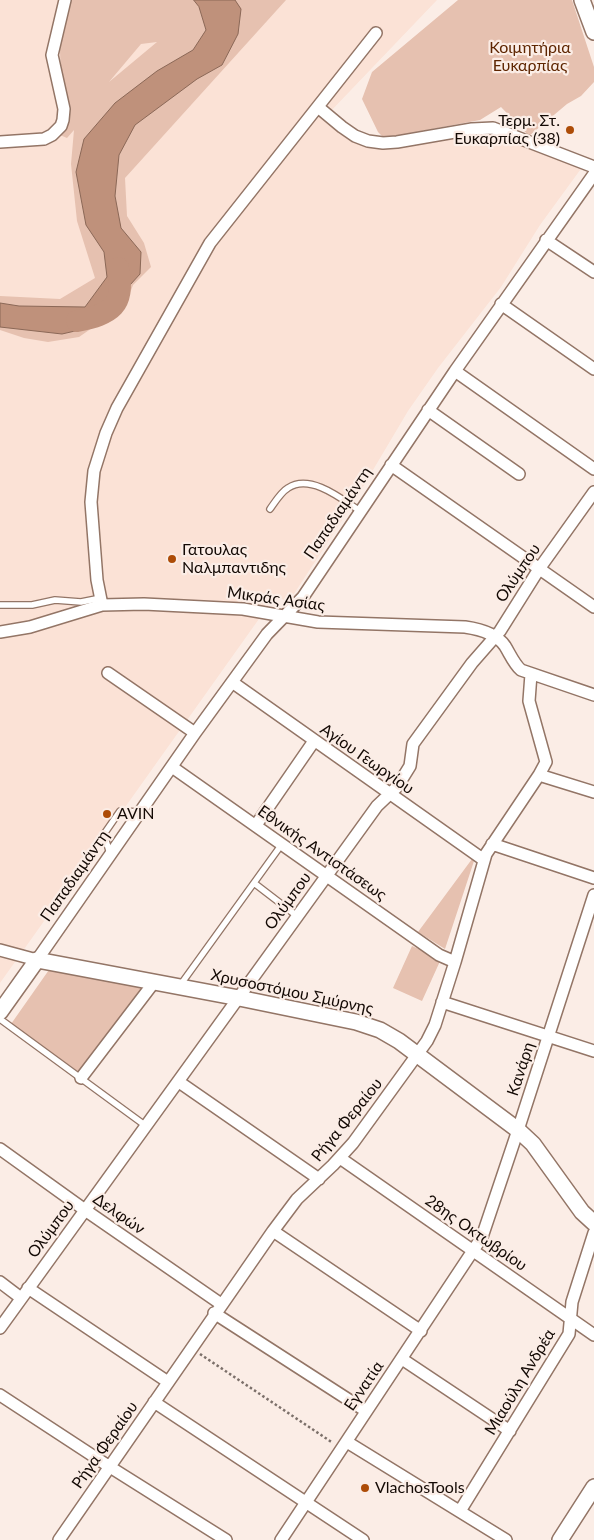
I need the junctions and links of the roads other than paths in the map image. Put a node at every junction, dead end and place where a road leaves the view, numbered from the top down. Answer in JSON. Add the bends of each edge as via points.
{"nodes":[{"id":1,"x":65,"y":0,"type":"edge"},
{"id":2,"x":582,"y":0,"type":"edge"},
{"id":3,"x":376,"y":32,"type":"dead end"},
{"id":4,"x":594,"y":32,"type":"edge"},
{"id":5,"x":318,"y":107,"type":"junction"},
{"id":6,"x":0,"y":142,"type":"edge"},
{"id":7,"x":594,"y":167,"type":"edge"},
{"id":8,"x":594,"y":174,"type":"edge"},
{"id":9,"x":546,"y":240,"type":"junction"},
{"id":10,"x":594,"y":272,"type":"edge"},
{"id":11,"x":502,"y":304,"type":"junction"},
{"id":12,"x":594,"y":369,"type":"edge"},
{"id":13,"x":455,"y":371,"type":"junction"},
{"id":14,"x":428,"y":410,"type":"junction"},
{"id":15,"x":391,"y":465,"type":"junction"},
{"id":16,"x":594,"y":468,"type":"edge"},
{"id":17,"x":519,"y":474,"type":"dead end"},
{"id":18,"x":594,"y":492,"type":"edge"},
{"id":19,"x":270,"y":509,"type":"dead end"},
{"id":20,"x":360,"y":511,"type":"junction"},
{"id":21,"x":539,"y":569,"type":"junction"},
{"id":22,"x":102,"y":602,"type":"junction"},
{"id":23,"x":0,"y":605,"type":"edge"},
{"id":24,"x":594,"y":607,"type":"edge"},
{"id":25,"x":285,"y":616,"type":"junction"},
{"id":26,"x":0,"y":632,"type":"edge"},
{"id":27,"x":494,"y":637,"type":"junction"},
{"id":28,"x":108,"y":673,"type":"dead end"},
{"id":29,"x":531,"y":674,"type":"junction"},
{"id":30,"x":232,"y":682,"type":"junction"},
{"id":31,"x":594,"y":696,"type":"edge"},
{"id":32,"x":195,"y":733,"type":"junction"},
{"id":33,"x":314,"y":741,"type":"junction"},
{"id":34,"x":172,"y":767,"type":"junction"},
{"id":35,"x":539,"y":775,"type":"junction"},
{"id":36,"x":594,"y":792,"type":"edge"},
{"id":37,"x":389,"y":795,"type":"junction"},
{"id":38,"x":141,"y":812,"type":"junction"},
{"id":39,"x":256,"y":825,"type":"junction"},
{"id":40,"x":282,"y":844,"type":"junction"},
{"id":41,"x":492,"y":844,"type":"junction"},
{"id":42,"x":111,"y":855,"type":"junction"},
{"id":43,"x":484,"y":860,"type":"junction"},
{"id":44,"x":326,"y":875,"type":"junction"},
{"id":45,"x":594,"y":878,"type":"edge"},
{"id":46,"x":254,"y":883,"type":"junction"},
{"id":47,"x":594,"y":895,"type":"edge"},
{"id":48,"x":297,"y":916,"type":"junction"},
{"id":49,"x":0,"y":950,"type":"edge"},
{"id":50,"x":37,"y":960,"type":"junction"},
{"id":51,"x":455,"y":962,"type":"junction"},
{"id":52,"x":155,"y":981,"type":"junction"},
{"id":53,"x":179,"y":986,"type":"junction"},
{"id":54,"x":239,"y":998,"type":"junction"},
{"id":55,"x":442,"y":1002,"type":"junction"},
{"id":56,"x":0,"y":1012,"type":"edge"},
{"id":57,"x":0,"y":1019,"type":"edge"},
{"id":58,"x":548,"y":1037,"type":"junction"},
{"id":59,"x":594,"y":1051,"type":"edge"},
{"id":60,"x":418,"y":1054,"type":"junction"},
{"id":61,"x":82,"y":1078,"type":"junction"},
{"id":62,"x":179,"y":1082,"type":"junction"},
{"id":63,"x":146,"y":1126,"type":"junction"},
{"id":64,"x":518,"y":1130,"type":"junction"},
{"id":65,"x":0,"y":1149,"type":"edge"},
{"id":66,"x":340,"y":1158,"type":"junction"},
{"id":67,"x":319,"y":1179,"type":"junction"},
{"id":68,"x":85,"y":1210,"type":"junction"},
{"id":69,"x":594,"y":1223,"type":"edge"},
{"id":70,"x":272,"y":1230,"type":"junction"},
{"id":71,"x":594,"y":1233,"type":"edge"},
{"id":72,"x":474,"y":1251,"type":"junction"},
{"id":73,"x":0,"y":1282,"type":"edge"},
{"id":74,"x":28,"y":1288,"type":"junction"},
{"id":75,"x":21,"y":1298,"type":"junction"},
{"id":76,"x":218,"y":1308,"type":"junction"},
{"id":77,"x":570,"y":1318,"type":"junction"},
{"id":78,"x":0,"y":1328,"type":"edge"},
{"id":79,"x":421,"y":1332,"type":"junction"},
{"id":80,"x":594,"y":1335,"type":"edge"},
{"id":81,"x":402,"y":1359,"type":"junction"},
{"id":82,"x":168,"y":1382,"type":"junction"},
{"id":83,"x":0,"y":1395,"type":"edge"},
{"id":84,"x":154,"y":1402,"type":"junction"},
{"id":85,"x":366,"y":1411,"type":"junction"},
{"id":86,"x":510,"y":1431,"type":"junction"},
{"id":87,"x":344,"y":1445,"type":"junction"},
{"id":88,"x":110,"y":1467,"type":"junction"},
{"id":89,"x":594,"y":1487,"type":"edge"},
{"id":90,"x":306,"y":1503,"type":"junction"},
{"id":91,"x":460,"y":1511,"type":"junction"},
{"id":92,"x":59,"y":1540,"type":"edge"},
{"id":93,"x":226,"y":1540,"type":"edge"},
{"id":94,"x":281,"y":1540,"type":"edge"},
{"id":95,"x":363,"y":1540,"type":"edge"},
{"id":96,"x":506,"y":1540,"type":"edge"},
{"id":97,"x":560,"y":1540,"type":"edge"}],
"edges":[{"from":1,"to":6,"type":"street","via":[[52,55],[64,120],[52,135],[44,139]]},
{"from":2,"to":4,"type":"street"},
{"from":3,"to":5,"type":"street"},
{"from":5,"to":7,"type":"street","via":[[355,136],[368,141],[397,142],[493,128]]},
{"from":5,"to":22,"type":"street","via":[[210,243],[106,433],[94,471],[91,502],[97,580]]},
{"from":8,"to":9,"type":"street","name":"Παπαδιαμάντη"},
{"from":9,"to":10,"type":"street"},
{"from":9,"to":11,"type":"street","name":"Παπαδιαμάντη"},
{"from":11,"to":12,"type":"street"},
{"from":11,"to":13,"type":"street","name":"Παπαδιαμάντη"},
{"from":13,"to":14,"type":"street","name":"Παπαδιαμάντη"},
{"from":13,"to":16,"type":"street"},
{"from":14,"to":15,"type":"street","name":"Παπαδιαμάντη"},
{"from":14,"to":17,"type":"street"},
{"from":15,"to":20,"type":"street","name":"Παπαδιαμάντη"},
{"from":15,"to":21,"type":"street"},
{"from":18,"to":21,"type":"street","name":"Ολύμπου"},
{"from":19,"to":20,"type":"lane","via":[[288,488],[299,483],[325,488]]},
{"from":20,"to":25,"type":"street","name":"Παπαδιαμάντη","via":[[303,598]]},
{"from":21,"to":24,"type":"street"},
{"from":21,"to":27,"type":"street","name":"Ολύμπου"},
{"from":22,"to":23,"type":"lane","via":[[55,600],[32,605]]},
{"from":22,"to":25,"type":"street","name":"Μικράς Ασίας","via":[[243,609]]},
{"from":22,"to":26,"type":"street","name":"Μικράς Ασίας","via":[[30,627]]},
{"from":25,"to":27,"type":"street","name":"Μικράς Ασίας","via":[[318,622],[465,627]]},
{"from":25,"to":30,"type":"street","name":"Παπαδιαμάντη","via":[[267,634]]},
{"from":27,"to":29,"type":"street","name":"Μικράς Ασίας","via":[[504,644],[520,670]]},
{"from":27,"to":37,"type":"street","name":"Ολύμπου","via":[[413,744],[410,766]]},
{"from":28,"to":32,"type":"street"},
{"from":29,"to":31,"type":"street"},
{"from":29,"to":35,"type":"street","name":"Ρήγα Φεραίου","via":[[529,701],[546,758]]},
{"from":30,"to":32,"type":"street","name":"Παπαδιαμάντη"},
{"from":30,"to":33,"type":"street","name":"Αγίου Γεωργίου"},
{"from":32,"to":34,"type":"street","name":"Παπαδιαμάντη"},
{"from":33,"to":37,"type":"street","name":"Αγίου Γεωργίου"},
{"from":33,"to":39,"type":"street"},
{"from":34,"to":38,"type":"street","name":"Παπαδιαμάντη"},
{"from":34,"to":39,"type":"street","name":"Εθνικής Αντιστάσεως"},
{"from":35,"to":36,"type":"street"},
{"from":35,"to":41,"type":"street","name":"Ρήγα Φεραίου"},
{"from":37,"to":43,"type":"street","name":"Αγίου Γεωργίου"},
{"from":37,"to":44,"type":"street","name":"Ολύμπου","via":[[377,806]]},
{"from":38,"to":42,"type":"street","name":"Παπαδιαμάντη"},
{"from":38,"to":42,"type":"lane","via":[[120,811],[104,834]]},
{"from":39,"to":40,"type":"street","name":"Εθνικής Αντιστάσεως"},
{"from":40,"to":44,"type":"street","name":"Εθνικής Αντιστάσεως"},
{"from":40,"to":46,"type":"lane"},
{"from":41,"to":43,"type":"street","name":"Ρήγα Φεραίου"},
{"from":41,"to":45,"type":"street"},
{"from":42,"to":50,"type":"street","name":"Παπαδιαμάντη"},
{"from":43,"to":51,"type":"street","name":"Ρήγα Φεραίου"},
{"from":44,"to":48,"type":"street","name":"Ολύμπου"},
{"from":44,"to":51,"type":"street","name":"Εθνικής Αντιστάσεως","via":[[440,956]]},
{"from":46,"to":48,"type":"lane"},
{"from":46,"to":53,"type":"lane"},
{"from":47,"to":58,"type":"street","name":"Κανάρη"},
{"from":48,"to":54,"type":"street","name":"Ολύμπου"},
{"from":49,"to":50,"type":"street","name":"Χρυσοστόμου Σμύρνης"},
{"from":50,"to":52,"type":"street","name":"Χρυσοστόμου Σμύρνης"},
{"from":50,"to":56,"type":"street","name":"Παπαδιαμάντη"},
{"from":51,"to":55,"type":"street","name":"Ρήγα Φεραίου"},
{"from":52,"to":53,"type":"street","name":"Χρυσοστόμου Σμύρνης"},
{"from":52,"to":61,"type":"street"},
{"from":53,"to":54,"type":"street","name":"Χρυσοστόμου Σμύρνης"},
{"from":54,"to":60,"type":"street","name":"Χρυσοστόμου Σμύρνης","via":[[366,1025]]},
{"from":54,"to":62,"type":"street","name":"Ολύμπου"},
{"from":55,"to":58,"type":"street"},
{"from":55,"to":60,"type":"street","name":"Ρήγα Φεραίου","via":[[432,1033]]},
{"from":57,"to":61,"type":"lane"},
{"from":58,"to":59,"type":"street"},
{"from":58,"to":64,"type":"street","name":"Κανάρη"},
{"from":60,"to":64,"type":"street","name":"Χρυσοστόμου Σμύρνης"},
{"from":60,"to":66,"type":"street","name":"Ρήγα Φεραίου"},
{"from":61,"to":63,"type":"lane"},
{"from":62,"to":63,"type":"street","name":"Ολύμπου"},
{"from":62,"to":67,"type":"street"},
{"from":63,"to":68,"type":"street","name":"Ολύμπου"},
{"from":64,"to":69,"type":"street","name":"Χρυσοστόμου Σμύρνης"},
{"from":64,"to":72,"type":"street","name":"Κανάρη","via":[[482,1237]]},
{"from":65,"to":68,"type":"street","name":"Δελφών"},
{"from":66,"to":67,"type":"street","name":"Ρήγα Φεραίου"},
{"from":66,"to":72,"type":"street","name":"28ης Οκτωβρίου"},
{"from":67,"to":70,"type":"street","name":"Ρήγα Φεραίου","via":[[297,1199]]},
{"from":68,"to":74,"type":"street","name":"Ολύμπου"},
{"from":68,"to":76,"type":"street","name":"Δελφών"},
{"from":70,"to":76,"type":"street","name":"Ρήγα Φεραίου"},
{"from":70,"to":79,"type":"street"},
{"from":71,"to":77,"type":"street","name":"Μιαούλη Ανδρέα"},
{"from":72,"to":77,"type":"street","name":"28ης Οκτωβρίου"},
{"from":72,"to":79,"type":"street","name":"Εγνατία"},
{"from":73,"to":75,"type":"street"},
{"from":74,"to":75,"type":"street","name":"Ολύμπου"},
{"from":74,"to":82,"type":"street"},
{"from":75,"to":78,"type":"street","name":"Ολύμπου"},
{"from":76,"to":82,"type":"street","name":"Ρήγα Φεραίου"},
{"from":76,"to":85,"type":"street","name":"Δελφών"},
{"from":77,"to":80,"type":"street","name":"28ης Οκτωβρίου"},
{"from":77,"to":86,"type":"street","name":"Μιαούλη Ανδρέα","via":[[569,1334]]},
{"from":79,"to":81,"type":"street","name":"Εγνατία"},
{"from":81,"to":85,"type":"street","name":"Εγνατία"},
{"from":81,"to":86,"type":"street"},
{"from":82,"to":84,"type":"street","name":"Ρήγα Φεραίου"},
{"from":83,"to":88,"type":"street"},
{"from":84,"to":88,"type":"street","name":"Ρήγα Φεραίου"},
{"from":84,"to":90,"type":"street"},
{"from":85,"to":87,"type":"street","name":"Εγνατία"},
{"from":86,"to":91,"type":"street","name":"Μιαούλη Ανδρέα"},
{"from":87,"to":90,"type":"street","name":"Εγνατία"},
{"from":87,"to":91,"type":"street"},
{"from":88,"to":92,"type":"street","name":"Ρήγα Φεραίου"},
{"from":88,"to":93,"type":"street"},
{"from":89,"to":97,"type":"street"},
{"from":90,"to":94,"type":"street","name":"Εγνατία"},
{"from":90,"to":95,"type":"street"},
{"from":91,"to":96,"type":"street"}]}
